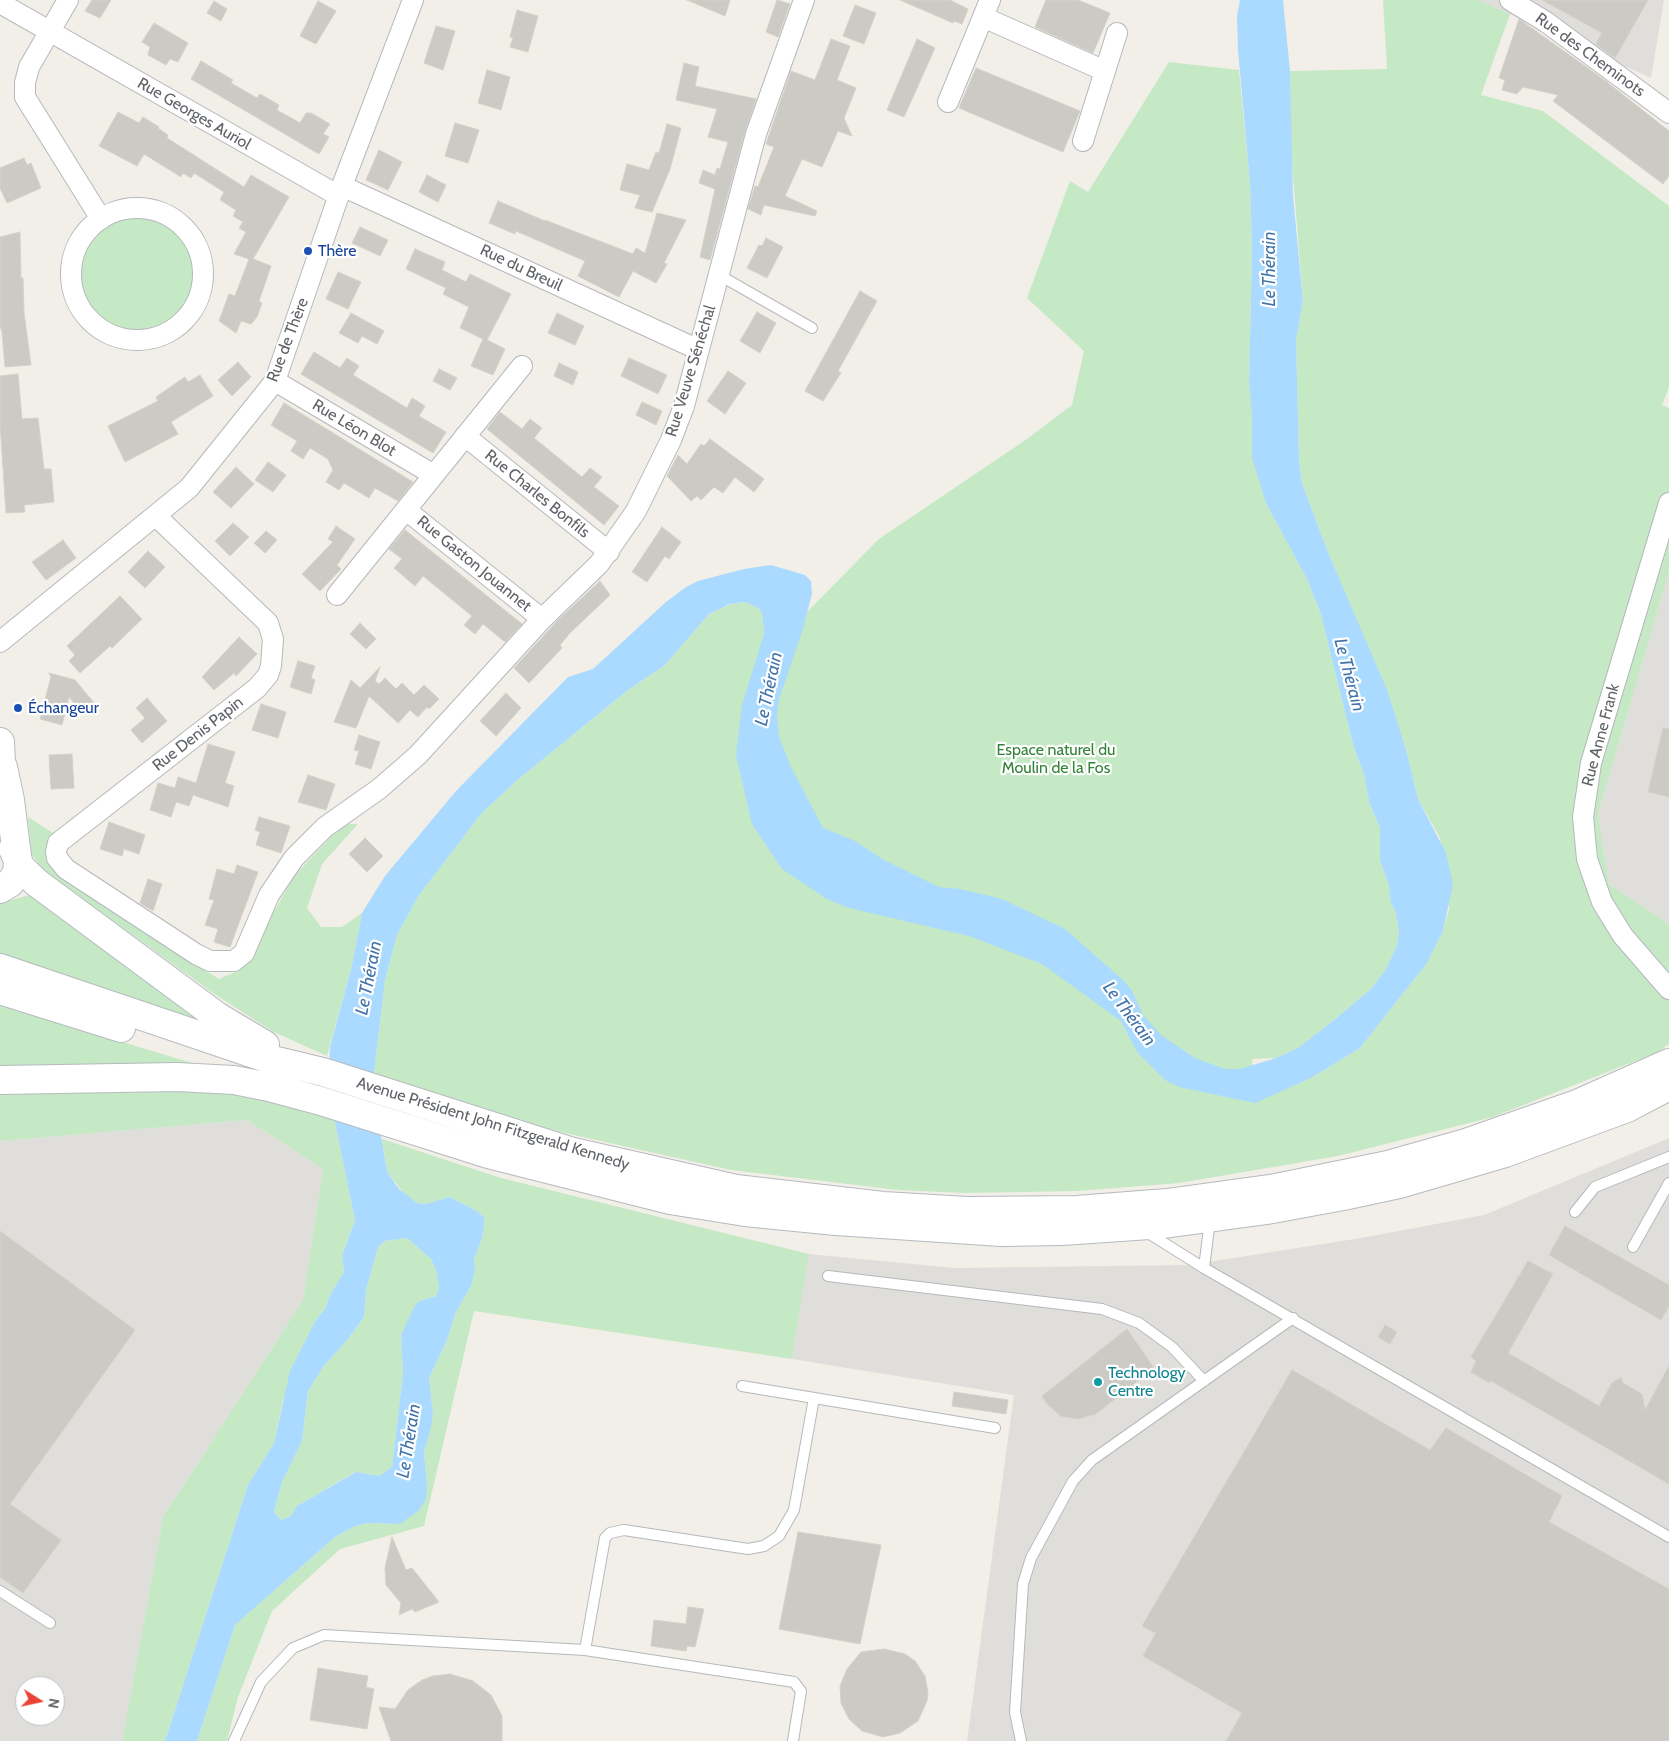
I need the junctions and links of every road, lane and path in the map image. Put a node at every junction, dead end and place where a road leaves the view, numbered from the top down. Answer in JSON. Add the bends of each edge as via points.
{"nodes":[{"id":1,"x":68,"y":0,"type":"edge"},
{"id":2,"x":413,"y":0,"type":"edge"},
{"id":3,"x":804,"y":0,"type":"edge"},
{"id":4,"x":1510,"y":0,"type":"edge"},
{"id":5,"x":0,"y":3,"type":"edge"},
{"id":6,"x":986,"y":9,"type":"edge"},
{"id":7,"x":50,"y":31,"type":"junction"},
{"id":8,"x":1117,"y":33,"type":"dead end"},
{"id":9,"x":1105,"y":71,"type":"junction"},
{"id":10,"x":948,"y":102,"type":"dead end"},
{"id":11,"x":1669,"y":113,"type":"edge"},
{"id":12,"x":1083,"y":141,"type":"dead end"},
{"id":13,"x":340,"y":191,"type":"junction"},
{"id":14,"x":101,"y":219,"type":"junction"},
{"id":15,"x":719,"y":274,"type":"junction"},
{"id":16,"x":812,"y":328,"type":"dead end"},
{"id":17,"x":699,"y":350,"type":"junction"},
{"id":18,"x":522,"y":366,"type":"dead end"},
{"id":19,"x":275,"y":381,"type":"junction"},
{"id":20,"x":465,"y":436,"type":"junction"},
{"id":21,"x":434,"y":475,"type":"junction"},
{"id":22,"x":1669,"y":503,"type":"edge"},
{"id":23,"x":406,"y":510,"type":"junction"},
{"id":24,"x":156,"y":516,"type":"junction"},
{"id":25,"x":609,"y":552,"type":"junction"},
{"id":26,"x":337,"y":595,"type":"dead end"},
{"id":27,"x":542,"y":619,"type":"junction"},
{"id":28,"x":0,"y":642,"type":"edge"},
{"id":29,"x":1,"y":755,"type":"edge"},
{"id":30,"x":0,"y":798,"type":"edge"},
{"id":31,"x":12,"y":854,"type":"edge"},
{"id":32,"x":1,"y":889,"type":"edge"},
{"id":33,"x":144,"y":921,"type":"joint"},
{"id":34,"x":1642,"y":958,"type":"junction"},
{"id":35,"x":0,"y":968,"type":"edge"},
{"id":36,"x":1669,"y":975,"type":"edge"},
{"id":37,"x":0,"y":990,"type":"edge"},
{"id":38,"x":1669,"y":990,"type":"edge"},
{"id":39,"x":1669,"y":1063,"type":"edge"},
{"id":40,"x":0,"y":1080,"type":"edge"},
{"id":41,"x":1669,"y":1086,"type":"edge"},
{"id":42,"x":320,"y":1087,"type":"junction"},
{"id":43,"x":380,"y":1107,"type":"junction"},
{"id":44,"x":1669,"y":1157,"type":"edge"},
{"id":45,"x":1669,"y":1183,"type":"edge"},
{"id":46,"x":1575,"y":1212,"type":"dead end"},
{"id":47,"x":1211,"y":1218,"type":"junction"},
{"id":48,"x":1138,"y":1227,"type":"junction"},
{"id":49,"x":1632,"y":1247,"type":"dead end"},
{"id":50,"x":1204,"y":1268,"type":"junction"},
{"id":51,"x":828,"y":1276,"type":"dead end"},
{"id":52,"x":1293,"y":1318,"type":"junction"},
{"id":53,"x":1204,"y":1381,"type":"junction"},
{"id":54,"x":742,"y":1386,"type":"dead end"},
{"id":55,"x":814,"y":1398,"type":"junction"},
{"id":56,"x":996,"y":1428,"type":"dead end"},
{"id":57,"x":1668,"y":1534,"type":"edge"},
{"id":58,"x":0,"y":1590,"type":"edge"},
{"id":59,"x":50,"y":1623,"type":"dead end"},
{"id":60,"x":586,"y":1650,"type":"junction"},
{"id":61,"x":234,"y":1741,"type":"edge"},
{"id":62,"x":793,"y":1741,"type":"edge"},
{"id":63,"x":1021,"y":1741,"type":"edge"}],
"edges":[{"from":1,"to":7,"type":"street"},
{"from":2,"to":13,"type":"street","name":"Rue de Thère"},
{"from":3,"to":15,"type":"street","name":"Rue Veuve Sénéchal","via":[[756,134]]},
{"from":4,"to":11,"type":"street","name":"Rue des Cheminots","via":[[1546,22]]},
{"from":5,"to":7,"type":"street","name":"Rue Georges Auriol"},
{"from":6,"to":9,"type":"street"},
{"from":6,"to":10,"type":"street"},
{"from":7,"to":13,"type":"street","name":"Rue Georges Auriol"},
{"from":7,"to":14,"type":"street","via":[[29,67],[26,97]]},
{"from":8,"to":9,"type":"street"},
{"from":9,"to":12,"type":"street"},
{"from":13,"to":17,"type":"street","name":"Rue du Breuil"},
{"from":13,"to":19,"type":"street","name":"Rue de Thère"},
{"from":14,"to":14,"type":"street","via":[[80,242],[73,262],[74,292],[82,311],[96,326],[124,339],[155,338],[174,329],[194,306],[202,287],[202,266],[192,238],[178,222],[150,210],[120,211]]},
{"from":15,"to":16,"type":"lane"},
{"from":15,"to":17,"type":"street","name":"Rue Veuve Sénéchal"},
{"from":17,"to":25,"type":"street","name":"Rue Veuve Sénéchal","via":[[671,440],[636,511]]},
{"from":18,"to":20,"type":"street"},
{"from":19,"to":21,"type":"street","name":"Rue Léon Blot"},
{"from":19,"to":24,"type":"street","name":"Rue de Thère","via":[[199,478]]},
{"from":20,"to":21,"type":"street"},
{"from":20,"to":25,"type":"street","name":"Rue Charles Bonfils"},
{"from":21,"to":23,"type":"street","name":"Rue Gaston Jouannet"},
{"from":22,"to":34,"type":"street","name":"Rue Anne Frank","via":[[1591,763],[1582,817],[1587,859],[1602,902],[1623,936]]},
{"from":23,"to":26,"type":"street","name":"Rue Gaston Jouannet"},
{"from":23,"to":27,"type":"street","name":"Rue Gaston Jouannet"},
{"from":24,"to":28,"type":"street","name":"Rue de Thère"},
{"from":24,"to":33,"type":"street","name":"Rue Denis Papin","via":[[263,617],[271,630],[273,647],[268,675],[257,688],[56,847],[57,858],[66,869]]},
{"from":25,"to":27,"type":"street","name":"Rue Veuve Sénéchal"},
{"from":27,"to":33,"type":"street","name":"Rue Veuve Sénéchal","via":[[418,755],[379,789],[324,827],[294,858],[269,895],[244,953],[234,962],[202,958]]},
{"from":29,"to":30,"type":"main road"},
{"from":29,"to":31,"type":"main road","via":[[10,800]]},
{"from":31,"to":32,"type":"main road","via":[[13,880]]},
{"from":31,"to":42,"type":"main road","via":[[37,882],[226,1022],[270,1048]]},
{"from":34,"to":36,"type":"street","name":"Rue Anne Frank"},
{"from":34,"to":38,"type":"street","name":"Rue Anne Frank"},
{"from":35,"to":42,"type":"main road","name":"Avenue Président John Fitzgerald Kennedy","via":[[269,1059]]},
{"from":37,"to":42,"type":"main road","name":"Avenue Président John Fitzgerald Kennedy"},
{"from":39,"to":43,"type":"main road","name":"Avenue Président John Fitzgerald Kennedy","via":[[1555,1113],[1395,1163],[1276,1188],[1196,1200],[1049,1210],[883,1206],[736,1189]]},
{"from":40,"to":42,"type":"main road","via":[[168,1077]]},
{"from":41,"to":47,"type":"main road","name":"Avenue Président John Fitzgerald Kennedy","via":[[1627,1108],[1457,1168],[1343,1196]]},
{"from":42,"to":43,"type":"main road","name":"Avenue Président John Fitzgerald Kennedy"},
{"from":43,"to":48,"type":"main road","name":"Avenue Président John Fitzgerald Kennedy","via":[[574,1175],[694,1204],[836,1222],[1001,1232]]},
{"from":44,"to":46,"type":"lane","via":[[1595,1187]]},
{"from":45,"to":49,"type":"lane"},
{"from":47,"to":48,"type":"main road","name":"Avenue Président John Fitzgerald Kennedy"},
{"from":47,"to":50,"type":"lane"},
{"from":48,"to":50,"type":"lane"},
{"from":50,"to":52,"type":"lane"},
{"from":51,"to":53,"type":"lane","via":[[1102,1309],[1139,1323],[1172,1347]]},
{"from":52,"to":53,"type":"lane"},
{"from":52,"to":57,"type":"lane"},
{"from":53,"to":63,"type":"lane","via":[[1092,1460],[1073,1481],[1031,1558],[1023,1584],[1015,1712]]},
{"from":54,"to":55,"type":"lane"},
{"from":55,"to":56,"type":"lane"},
{"from":55,"to":60,"type":"lane","via":[[794,1510],[779,1536],[764,1546],[748,1549],[624,1530],[610,1534],[605,1538]]},
{"from":58,"to":59,"type":"lane"},
{"from":60,"to":61,"type":"lane","via":[[324,1635],[293,1648],[262,1682]]},
{"from":60,"to":62,"type":"lane","via":[[794,1682],[801,1691]]}]}
